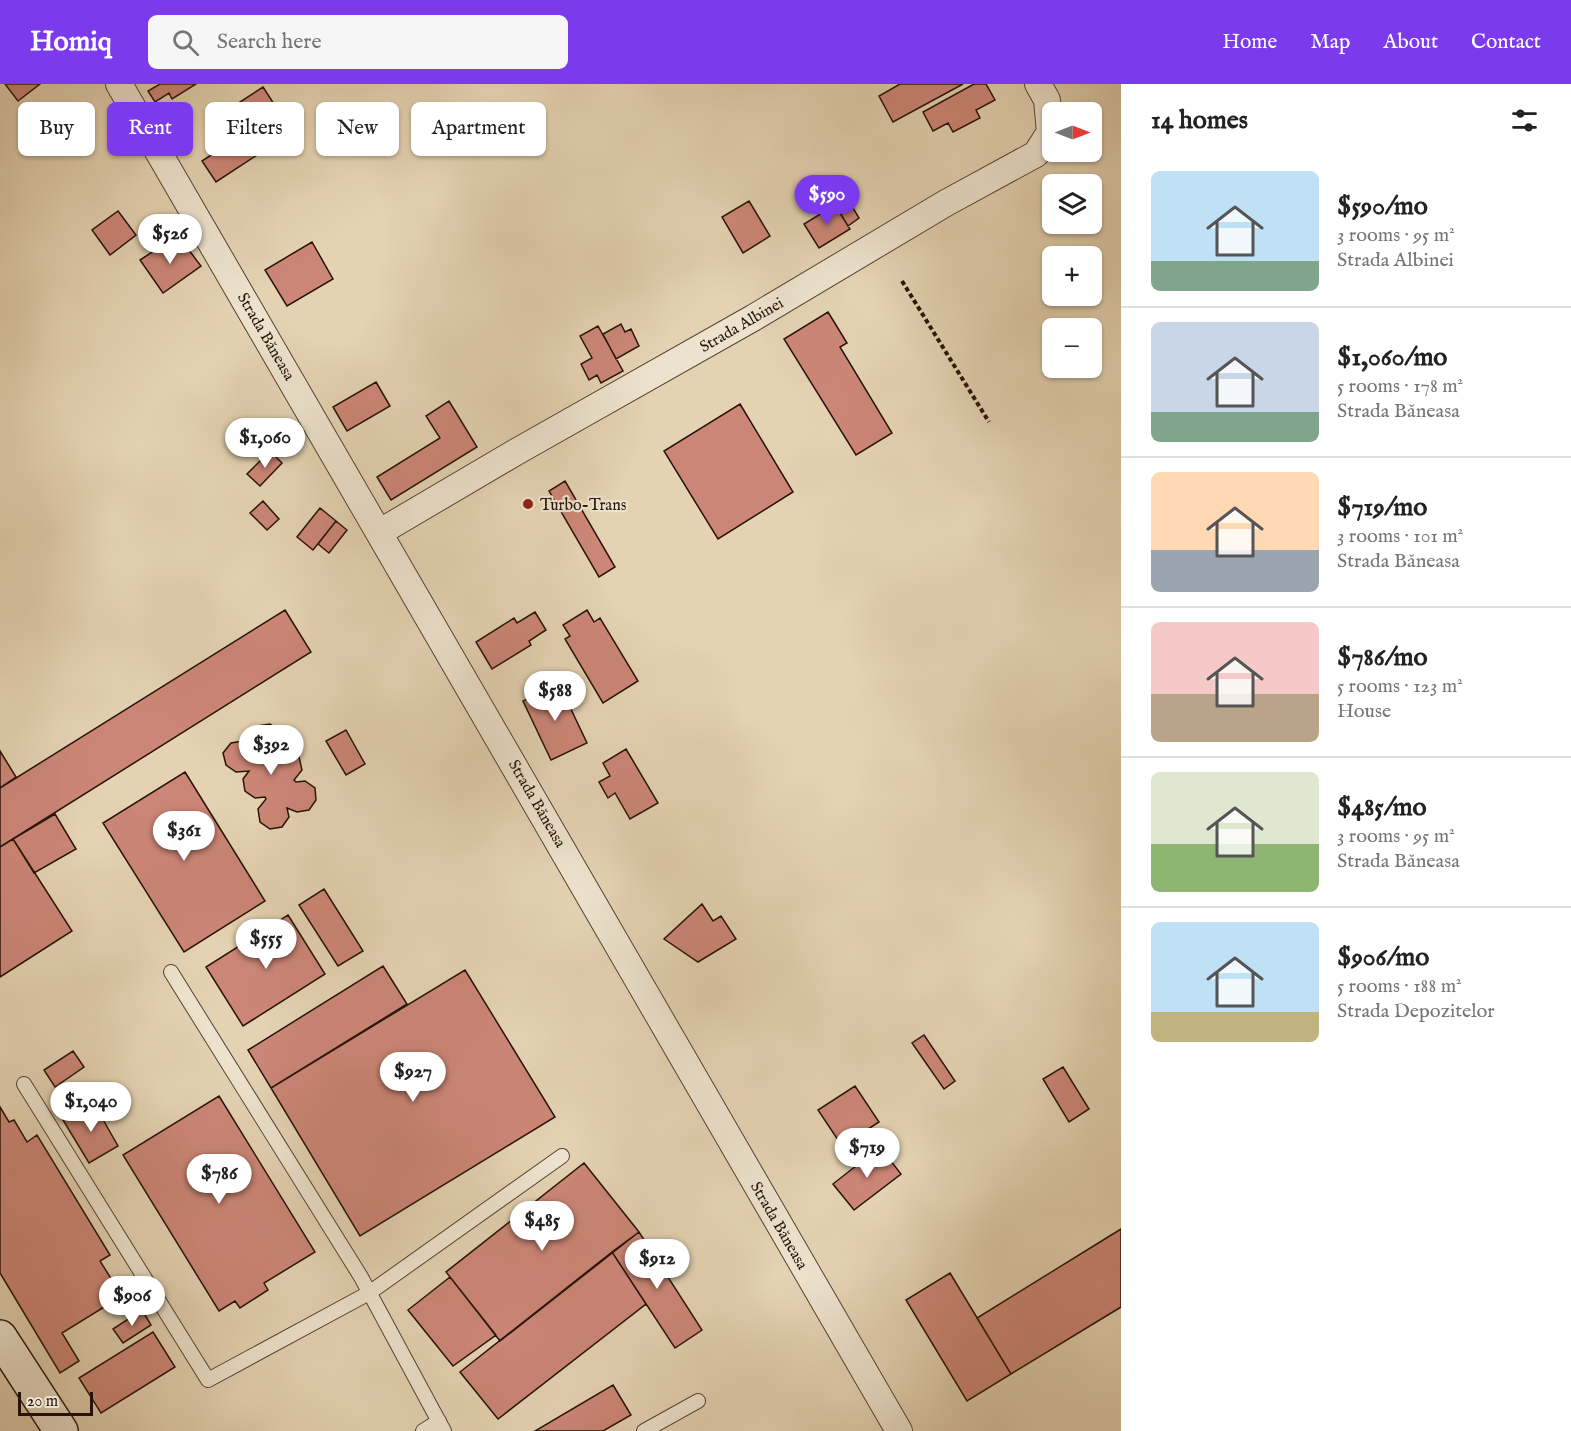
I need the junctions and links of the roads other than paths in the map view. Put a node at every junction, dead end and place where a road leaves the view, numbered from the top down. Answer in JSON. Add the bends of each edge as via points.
{"nodes":[{"id":1,"x":119,"y":84,"type":"edge"},
{"id":2,"x":1038,"y":84,"type":"edge"},
{"id":3,"x":380,"y":532,"type":"junction"},
{"id":4,"x":171,"y":972,"type":"dead end"},
{"id":5,"x":24,"y":1084,"type":"dead end"},
{"id":6,"x":562,"y":1156,"type":"dead end"},
{"id":7,"x":369,"y":1293,"type":"junction"},
{"id":8,"x":0,"y":1337,"type":"edge"},
{"id":9,"x":698,"y":1401,"type":"dead end"},
{"id":10,"x":441,"y":1426,"type":"edge"},
{"id":11,"x":62,"y":1431,"type":"edge"},
{"id":12,"x":423,"y":1431,"type":"edge"},
{"id":13,"x":644,"y":1431,"type":"edge"},
{"id":14,"x":899,"y":1431,"type":"edge"}],
"edges":[{"from":1,"to":3,"type":"street","name":"Strada Băneasa"},
{"from":2,"to":3,"type":"street","name":"Strada Albinei","via":[[1047,100],[1050,132],[1035,154]]},
{"from":3,"to":14,"type":"street","name":"Strada Băneasa"},
{"from":4,"to":7,"type":"lane"},
{"from":5,"to":7,"type":"lane","via":[[208,1380]]},
{"from":6,"to":7,"type":"lane"},
{"from":7,"to":10,"type":"lane"},
{"from":8,"to":11,"type":"street"},
{"from":9,"to":13,"type":"lane"},
{"from":10,"to":12,"type":"lane"}]}
